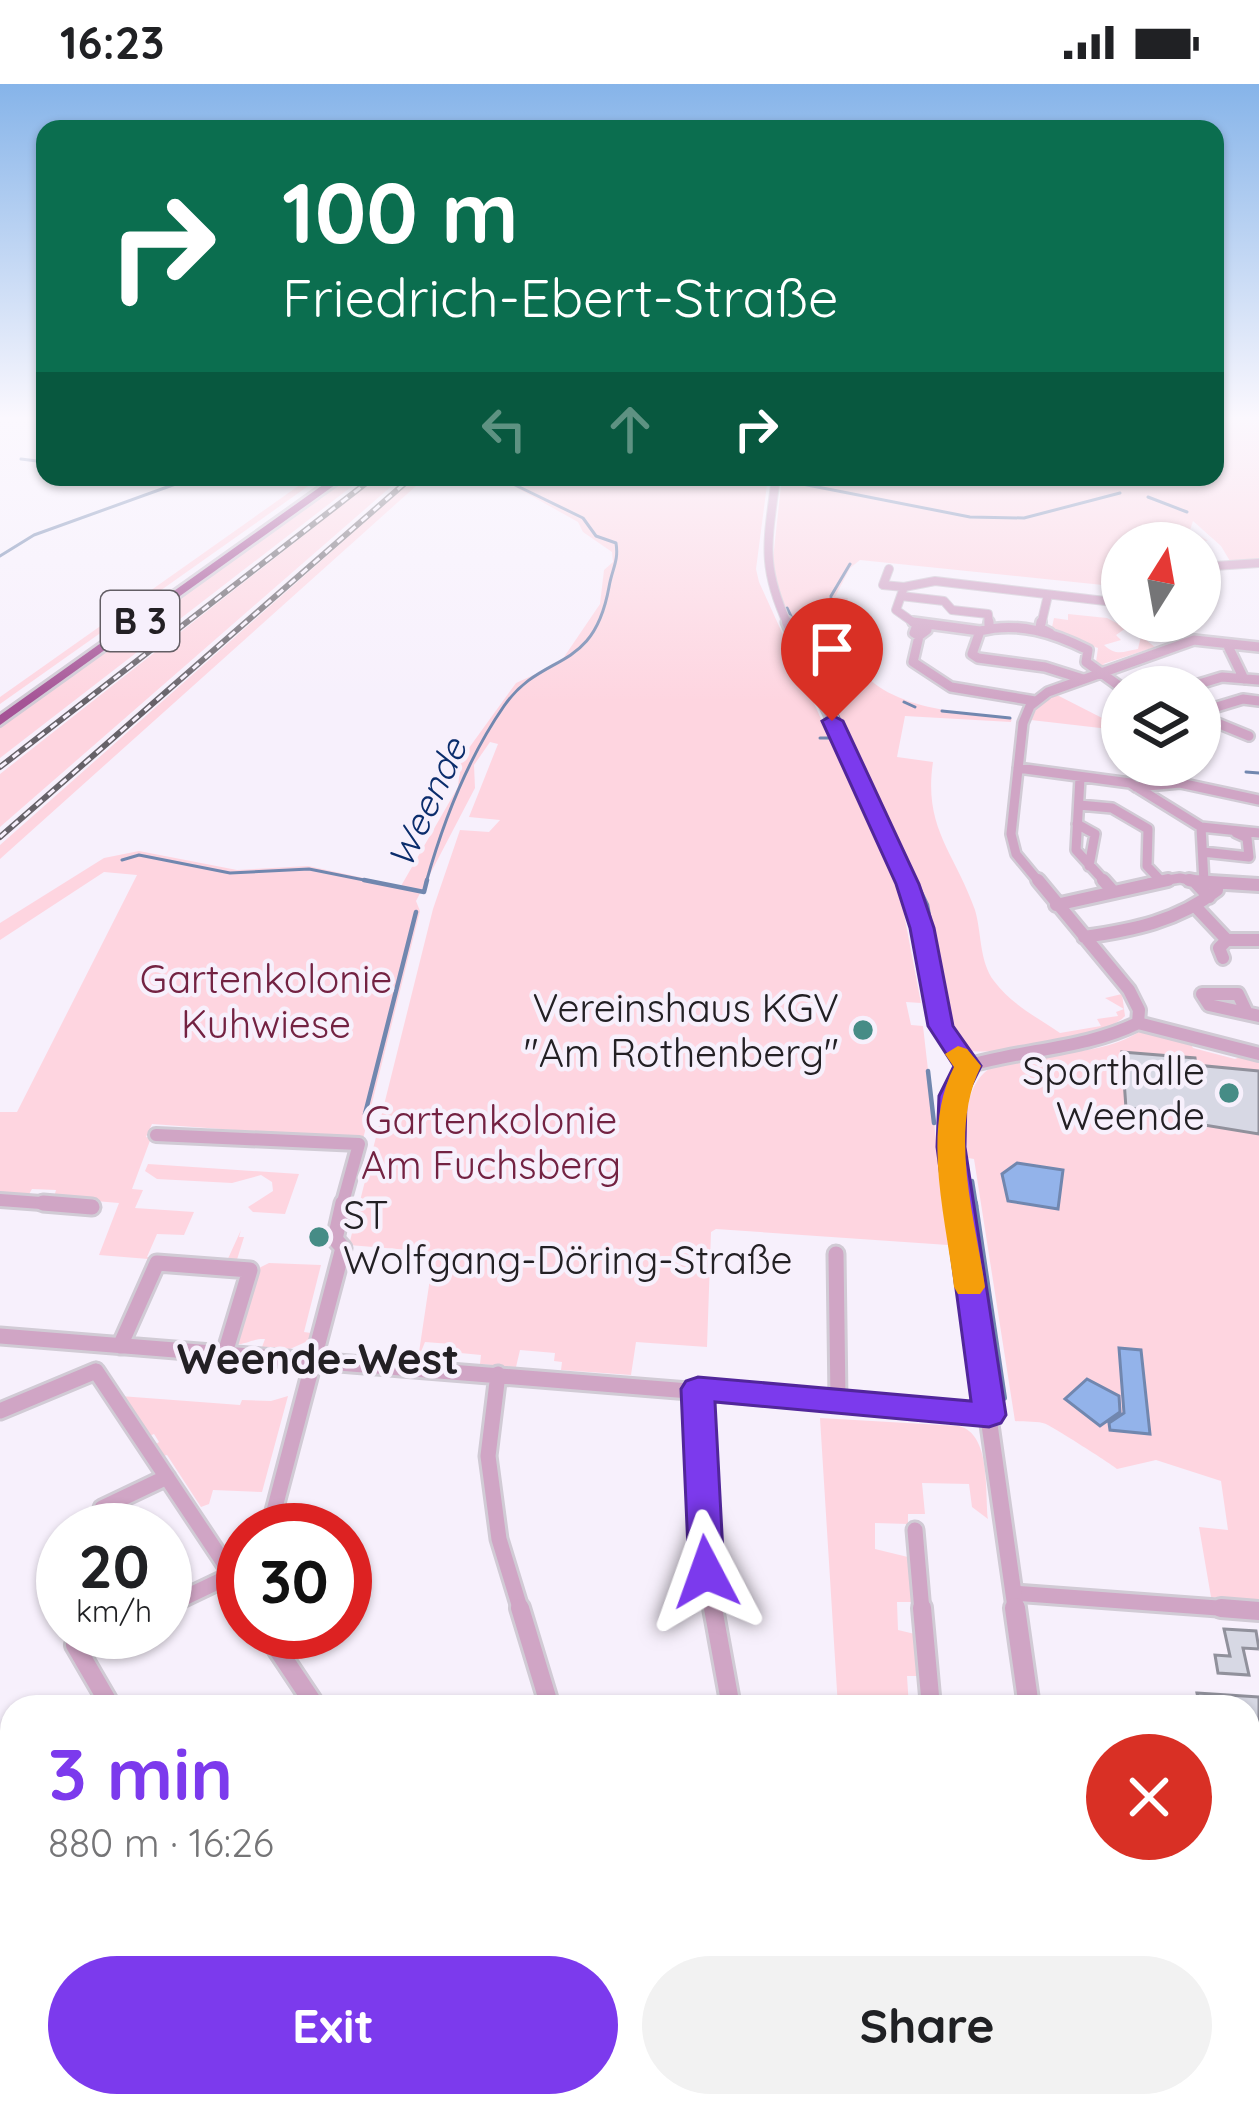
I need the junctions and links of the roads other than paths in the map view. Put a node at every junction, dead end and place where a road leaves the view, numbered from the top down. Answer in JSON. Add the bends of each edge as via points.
{"nodes":[{"id":1,"x":278,"y":512,"type":"edge"},
{"id":2,"x":292,"y":512,"type":"edge"},
{"id":3,"x":772,"y":512,"type":"edge"},
{"id":4,"x":1259,"y":563,"type":"edge"},
{"id":5,"x":1221,"y":566,"type":"edge"},
{"id":6,"x":890,"y":569,"type":"dead end"},
{"id":7,"x":1045,"y":579,"type":"dead end"},
{"id":8,"x":906,"y":590,"type":"junction"},
{"id":9,"x":1045,"y":593,"type":"junction"},
{"id":10,"x":1101,"y":600,"type":"edge"},
{"id":11,"x":984,"y":629,"type":"junction"},
{"id":12,"x":918,"y":630,"type":"junction"},
{"id":13,"x":1050,"y":633,"type":"junction"},
{"id":14,"x":1227,"y":644,"type":"junction"},
{"id":15,"x":1259,"y":647,"type":"edge"},
{"id":16,"x":1098,"y":674,"type":"junction"},
{"id":17,"x":1101,"y":676,"type":"edge"},
{"id":18,"x":1243,"y":676,"type":"junction"},
{"id":19,"x":1083,"y":679,"type":"junction"},
{"id":20,"x":1221,"y":680,"type":"edge"},
{"id":21,"x":1259,"y":680,"type":"edge"},
{"id":22,"x":1036,"y":700,"type":"junction"},
{"id":23,"x":1259,"y":701,"type":"edge"},
{"id":24,"x":1221,"y":707,"type":"edge"},
{"id":25,"x":0,"y":709,"type":"edge"},
{"id":26,"x":0,"y":721,"type":"edge"},
{"id":27,"x":1221,"y":723,"type":"edge"},
{"id":28,"x":1249,"y":736,"type":"dead end"},
{"id":29,"x":1018,"y":768,"type":"junction"},
{"id":30,"x":1080,"y":778,"type":"junction"},
{"id":31,"x":1136,"y":787,"type":"junction"},
{"id":32,"x":1259,"y":800,"type":"edge"},
{"id":33,"x":1079,"y":805,"type":"junction"},
{"id":34,"x":1077,"y":824,"type":"junction"},
{"id":35,"x":1201,"y":827,"type":"junction"},
{"id":36,"x":1230,"y":830,"type":"junction"},
{"id":37,"x":1259,"y":833,"type":"edge"},
{"id":38,"x":1203,"y":852,"type":"junction"},
{"id":39,"x":1254,"y":857,"type":"edge"},
{"id":40,"x":1089,"y":866,"type":"junction"},
{"id":41,"x":1150,"y":869,"type":"junction"},
{"id":42,"x":1199,"y":881,"type":"junction"},
{"id":43,"x":1162,"y":882,"type":"junction"},
{"id":44,"x":1259,"y":885,"type":"edge"},
{"id":45,"x":1112,"y":889,"type":"junction"},
{"id":46,"x":1209,"y":897,"type":"junction"},
{"id":47,"x":1056,"y":905,"type":"junction"},
{"id":48,"x":1195,"y":906,"type":"junction"},
{"id":49,"x":1084,"y":937,"type":"junction"},
{"id":50,"x":1227,"y":940,"type":"junction"},
{"id":51,"x":1259,"y":940,"type":"edge"},
{"id":52,"x":1223,"y":958,"type":"dead end"},
{"id":53,"x":1253,"y":1015,"type":"edge"},
{"id":54,"x":1138,"y":1023,"type":"junction"},
{"id":55,"x":1259,"y":1054,"type":"edge"},
{"id":56,"x":967,"y":1066,"type":"junction"},
{"id":57,"x":156,"y":1135,"type":"dead end"},
{"id":58,"x":0,"y":1200,"type":"edge"},
{"id":59,"x":92,"y":1207,"type":"dead end"},
{"id":60,"x":836,"y":1254,"type":"dead end"},
{"id":61,"x":0,"y":1336,"type":"edge"},
{"id":62,"x":114,"y":1345,"type":"junction"},
{"id":63,"x":225,"y":1353,"type":"junction"},
{"id":64,"x":315,"y":1360,"type":"junction"},
{"id":65,"x":95,"y":1371,"type":"junction"},
{"id":66,"x":498,"y":1374,"type":"junction"},
{"id":67,"x":698,"y":1389,"type":"junction"},
{"id":68,"x":838,"y":1400,"type":"junction"},
{"id":69,"x":0,"y":1411,"type":"edge"},
{"id":70,"x":989,"y":1415,"type":"junction"},
{"id":71,"x":167,"y":1477,"type":"junction"},
{"id":72,"x":112,"y":1503,"type":"edge"},
{"id":73,"x":275,"y":1503,"type":"edge"},
{"id":74,"x":915,"y":1530,"type":"dead end"},
{"id":75,"x":216,"y":1545,"type":"edge"},
{"id":76,"x":1014,"y":1593,"type":"junction"},
{"id":77,"x":1259,"y":1611,"type":"edge"},
{"id":78,"x":83,"y":1659,"type":"edge"},
{"id":79,"x":284,"y":1659,"type":"edge"},
{"id":80,"x":104,"y":1695,"type":"edge"},
{"id":81,"x":308,"y":1695,"type":"edge"},
{"id":82,"x":546,"y":1695,"type":"edge"},
{"id":83,"x":729,"y":1695,"type":"edge"},
{"id":84,"x":930,"y":1695,"type":"edge"},
{"id":85,"x":1027,"y":1695,"type":"edge"}],
"edges":[{"from":1,"to":25,"type":"highway","number":"B 3"},
{"from":2,"to":26,"type":"highway","number":"B 3"},
{"from":3,"to":56,"type":"street","via":[[770,586],[908,884],[940,1026]]},
{"from":4,"to":5,"type":"street"},
{"from":6,"to":8,"type":"street","via":[[884,585]]},
{"from":7,"to":9,"type":"street"},
{"from":8,"to":9,"type":"street","via":[[935,580]]},
{"from":8,"to":11,"type":"street","via":[[952,610],[988,614]]},
{"from":8,"to":12,"type":"street","via":[[896,610]]},
{"from":9,"to":10,"type":"street"},
{"from":9,"to":13,"type":"street","via":[[1040,628]]},
{"from":11,"to":12,"type":"street"},
{"from":11,"to":13,"type":"street"},
{"from":11,"to":19,"type":"street","via":[[972,654],[978,658]]},
{"from":12,"to":22,"type":"street","via":[[913,662],[951,687]]},
{"from":13,"to":16,"type":"street","via":[[1088,650],[1086,662]]},
{"from":14,"to":15,"type":"street"},
{"from":14,"to":16,"type":"street","via":[[1194,634]]},
{"from":14,"to":18,"type":"street"},
{"from":16,"to":17,"type":"street"},
{"from":16,"to":19,"type":"street"},
{"from":18,"to":20,"type":"street"},
{"from":18,"to":21,"type":"street"},
{"from":19,"to":22,"type":"street"},
{"from":22,"to":29,"type":"street","via":[[1025,714]]},
{"from":23,"to":24,"type":"street"},
{"from":27,"to":28,"type":"street"},
{"from":29,"to":30,"type":"street"},
{"from":29,"to":47,"type":"street","via":[[1012,843]]},
{"from":30,"to":31,"type":"street"},
{"from":30,"to":33,"type":"street"},
{"from":31,"to":32,"type":"street","via":[[1150,776]]},
{"from":31,"to":35,"type":"street"},
{"from":33,"to":34,"type":"street"},
{"from":33,"to":41,"type":"street","via":[[1112,808],[1148,829]]},
{"from":34,"to":40,"type":"street","via":[[1076,850]]},
{"from":34,"to":40,"type":"street","via":[[1095,834]]},
{"from":35,"to":36,"type":"street"},
{"from":35,"to":38,"type":"street"},
{"from":36,"to":37,"type":"street"},
{"from":36,"to":39,"type":"street","via":[[1247,838]]},
{"from":38,"to":39,"type":"street"},
{"from":38,"to":42,"type":"street"},
{"from":40,"to":45,"type":"street"},
{"from":41,"to":42,"type":"street"},
{"from":41,"to":43,"type":"street"},
{"from":42,"to":43,"type":"street"},
{"from":42,"to":44,"type":"street"},
{"from":42,"to":46,"type":"street"},
{"from":42,"to":46,"type":"street","via":[[1217,890]]},
{"from":43,"to":45,"type":"street"},
{"from":45,"to":47,"type":"street","via":[[1112,896]]},
{"from":46,"to":48,"type":"street"},
{"from":47,"to":49,"type":"street"},
{"from":48,"to":49,"type":"street","via":[[1151,925]]},
{"from":48,"to":50,"type":"street"},
{"from":49,"to":54,"type":"street","via":[[1135,998]]},
{"from":50,"to":51,"type":"street"},
{"from":50,"to":52,"type":"street","via":[[1219,948]]},
{"from":53,"to":53,"type":"street","via":[[1209,1005],[1202,994],[1237,990]]},
{"from":54,"to":55,"type":"street"},
{"from":54,"to":56,"type":"street","via":[[1105,1040]]},
{"from":56,"to":70,"type":"street","via":[[952,1096],[951,1147]]},
{"from":57,"to":64,"type":"street","via":[[359,1144]]},
{"from":58,"to":59,"type":"street"},
{"from":60,"to":68,"type":"street"},
{"from":61,"to":62,"type":"street"},
{"from":62,"to":63,"type":"street"},
{"from":62,"to":63,"type":"street","via":[[157,1263],[250,1270]]},
{"from":62,"to":65,"type":"street"},
{"from":63,"to":64,"type":"street"},
{"from":64,"to":66,"type":"street"},
{"from":64,"to":73,"type":"street"},
{"from":65,"to":69,"type":"street"},
{"from":65,"to":71,"type":"street"},
{"from":66,"to":67,"type":"street"},
{"from":66,"to":82,"type":"street","via":[[488,1456],[499,1539]]},
{"from":67,"to":68,"type":"street"},
{"from":67,"to":83,"type":"street","via":[[706,1572]]},
{"from":68,"to":70,"type":"street"},
{"from":70,"to":76,"type":"street"},
{"from":71,"to":72,"type":"street"},
{"from":71,"to":75,"type":"street"},
{"from":74,"to":84,"type":"street"},
{"from":76,"to":77,"type":"street"},
{"from":76,"to":85,"type":"street"},
{"from":78,"to":80,"type":"street"},
{"from":79,"to":81,"type":"street"}]}
